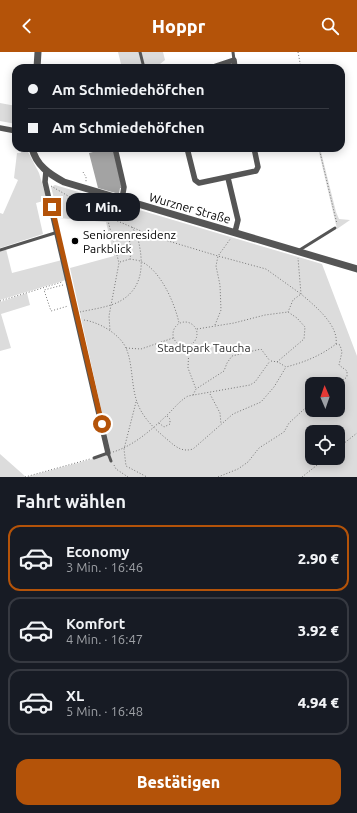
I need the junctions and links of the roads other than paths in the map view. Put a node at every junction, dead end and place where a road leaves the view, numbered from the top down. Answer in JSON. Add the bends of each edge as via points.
{"nodes":[{"id":1,"x":38,"y":52,"type":"edge"},
{"id":2,"x":140,"y":52,"type":"edge"},
{"id":3,"x":234,"y":52,"type":"edge"},
{"id":4,"x":234,"y":60,"type":"junction"},
{"id":5,"x":37,"y":64,"type":"edge"},
{"id":6,"x":143,"y":64,"type":"edge"},
{"id":7,"x":222,"y":64,"type":"edge"},
{"id":8,"x":234,"y":64,"type":"edge"},
{"id":9,"x":0,"y":128,"type":"edge"},
{"id":10,"x":12,"y":130,"type":"edge"},
{"id":11,"x":33,"y":152,"type":"edge"},
{"id":12,"x":116,"y":152,"type":"edge"},
{"id":13,"x":188,"y":152,"type":"edge"},
{"id":14,"x":255,"y":152,"type":"edge"},
{"id":15,"x":46,"y":171,"type":"junction"},
{"id":16,"x":228,"y":178,"type":"junction"},
{"id":17,"x":122,"y":199,"type":"junction"},
{"id":18,"x":335,"y":228,"type":"road end"},
{"id":19,"x":58,"y":232,"type":"junction"},
{"id":20,"x":235,"y":232,"type":"junction"},
{"id":21,"x":0,"y":250,"type":"edge"},
{"id":22,"x":298,"y":251,"type":"junction"},
{"id":23,"x":357,"y":269,"type":"edge"},
{"id":24,"x":108,"y":453,"type":"junction"},
{"id":25,"x":94,"y":458,"type":"road end"},
{"id":26,"x":111,"y":461,"type":"road end"}],
"edges":[{"from":1,"to":5,"type":"street"},
{"from":2,"to":6,"type":"lane"},
{"from":3,"to":4,"type":"lane"},
{"from":4,"to":7,"type":"street"},
{"from":4,"to":8,"type":"street"},
{"from":9,"to":10,"type":"street"},
{"from":11,"to":15,"type":"street","name":"Wurzner Straße"},
{"from":12,"to":17,"type":"street","via":[[124,187]]},
{"from":13,"to":16,"type":"street","via":[[197,182]]},
{"from":14,"to":16,"type":"street","via":[[258,169]]},
{"from":15,"to":17,"type":"street","name":"Wurzner Straße","via":[[64,182]]},
{"from":15,"to":19,"type":"street","via":[[45,182]]},
{"from":16,"to":20,"type":"street","via":[[238,220]]},
{"from":17,"to":20,"type":"street","name":"Wurzner Straße"},
{"from":18,"to":22,"type":"lane"},
{"from":19,"to":21,"type":"lane"},
{"from":19,"to":24,"type":"street","via":[[67,282]]},
{"from":20,"to":22,"type":"street","name":"Wurzner Straße"},
{"from":22,"to":23,"type":"street","name":"Wurzner Straße"},
{"from":24,"to":25,"type":"lane"},
{"from":24,"to":26,"type":"lane"}]}
